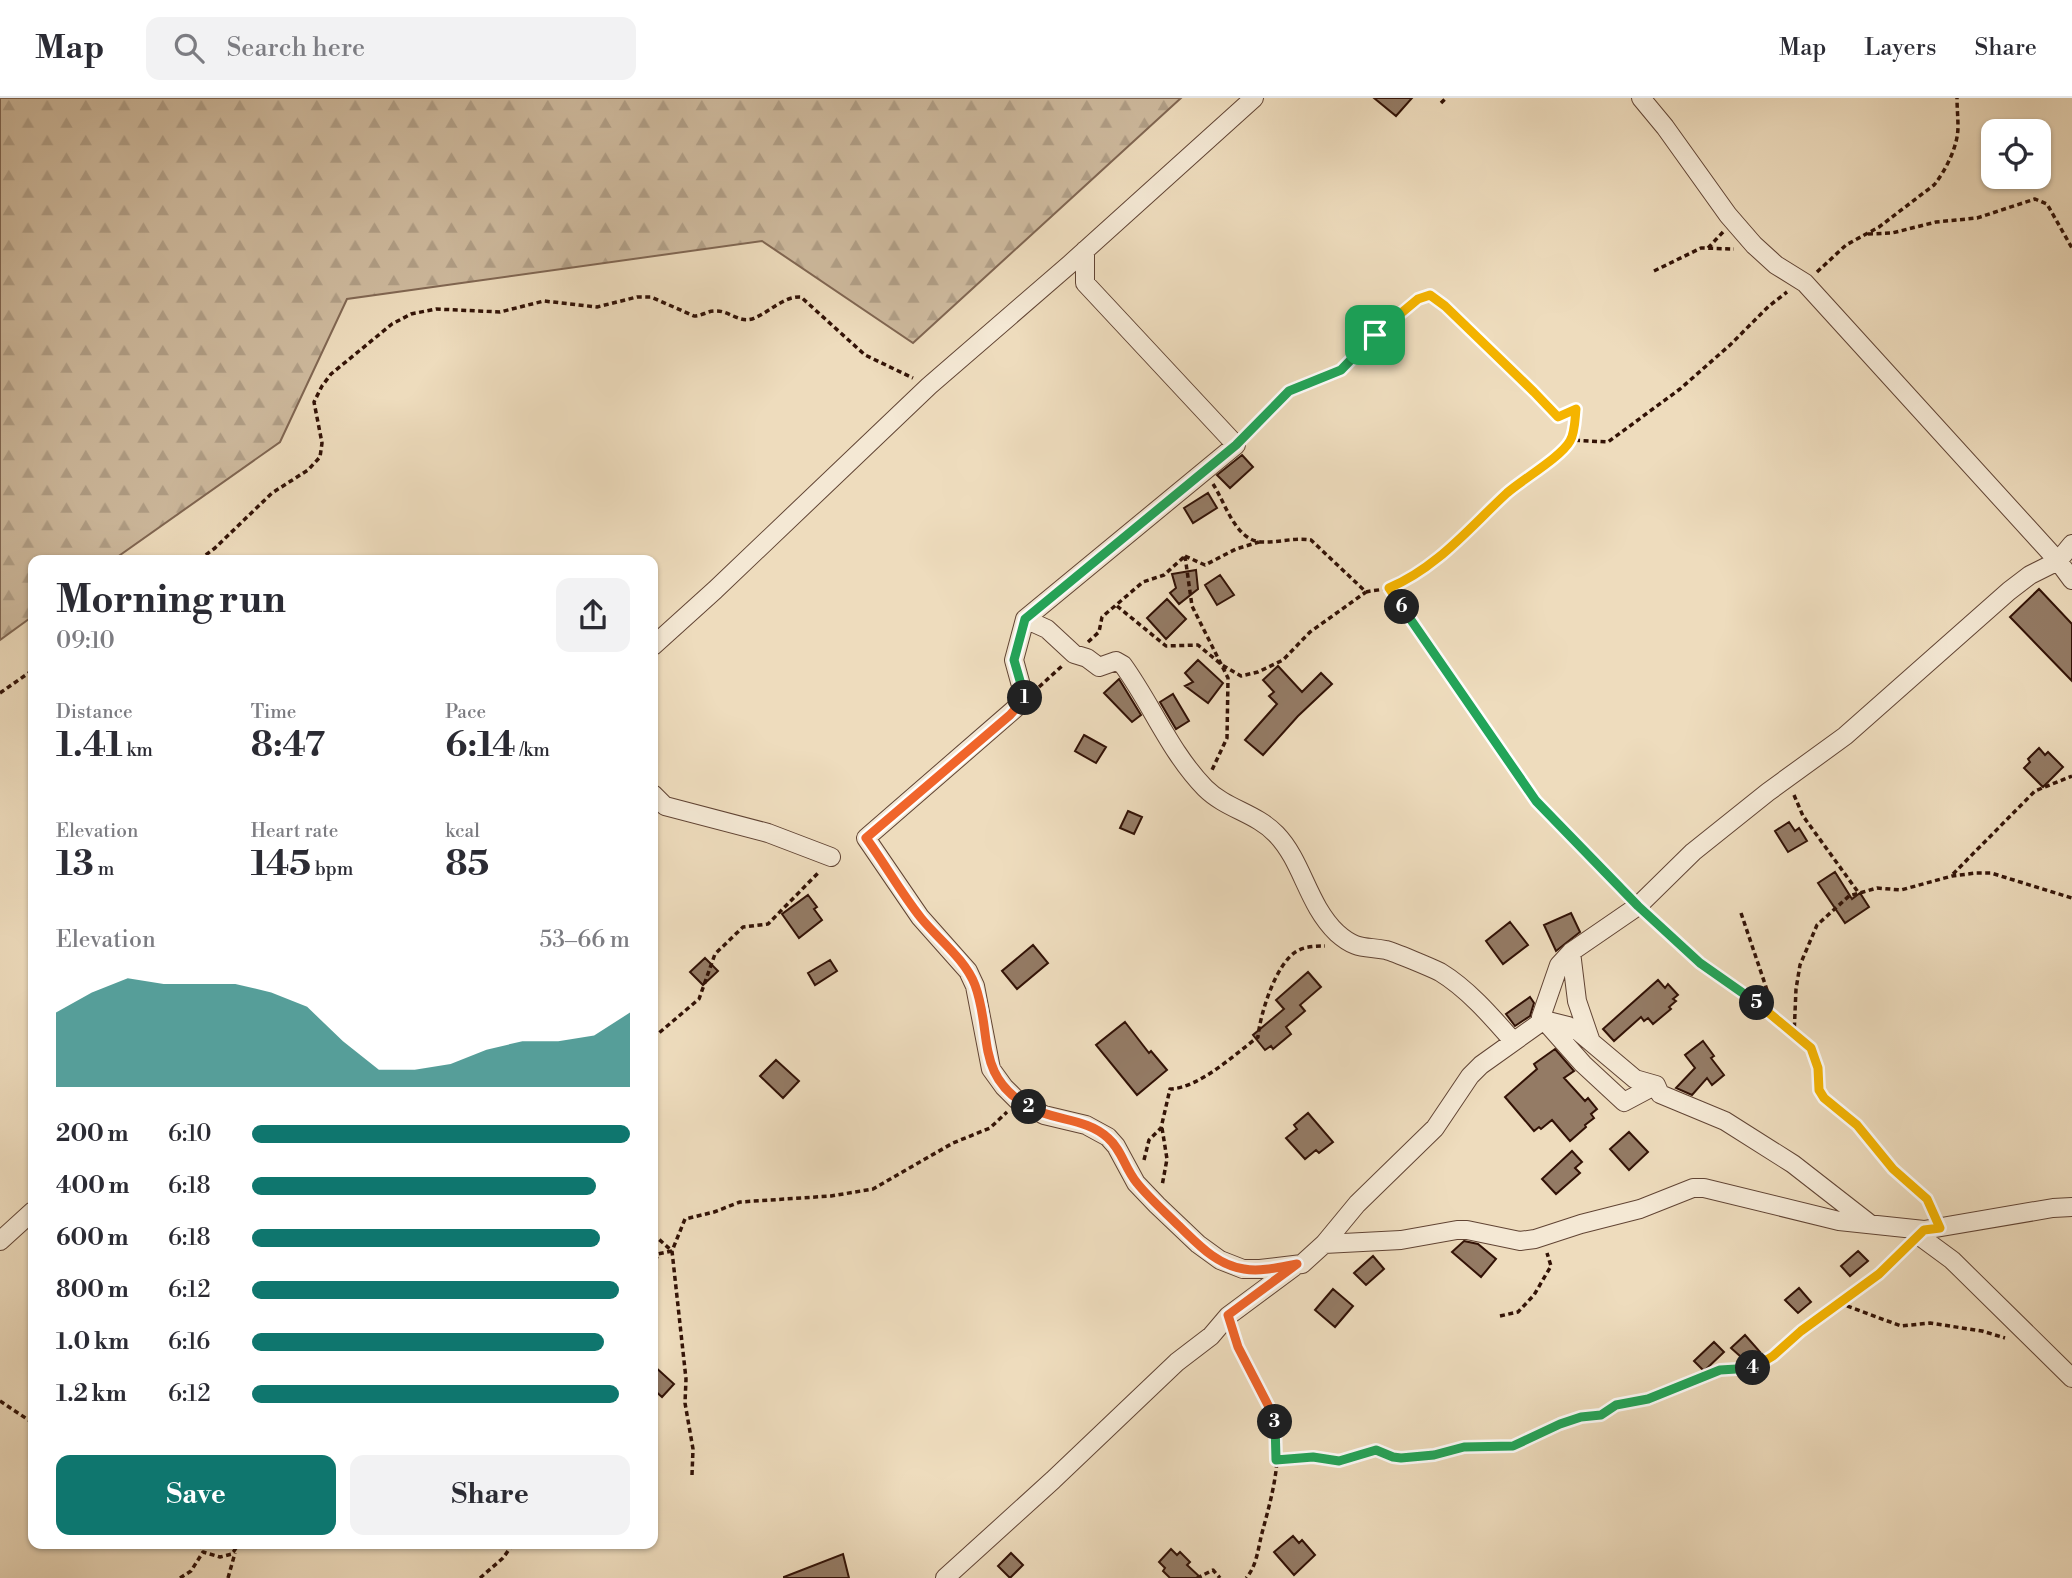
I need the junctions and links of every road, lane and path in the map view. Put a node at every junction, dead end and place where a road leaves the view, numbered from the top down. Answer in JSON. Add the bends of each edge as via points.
{"nodes":[{"id":1,"x":1254,"y":98,"type":"edge"},
{"id":2,"x":1446,"y":98,"type":"edge"},
{"id":3,"x":1641,"y":98,"type":"edge"},
{"id":4,"x":1958,"y":98,"type":"edge"},
{"id":5,"x":1441,"y":103,"type":"dead end"},
{"id":6,"x":1867,"y":234,"type":"junction"},
{"id":7,"x":2072,"y":248,"type":"edge"},
{"id":8,"x":1759,"y":249,"type":"junction"},
{"id":9,"x":1085,"y":250,"type":"junction"},
{"id":10,"x":1654,"y":271,"type":"dead end"},
{"id":11,"x":1803,"y":282,"type":"junction"},
{"id":12,"x":929,"y":386,"type":"junction"},
{"id":13,"x":1571,"y":440,"type":"junction"},
{"id":14,"x":1236,"y":445,"type":"junction"},
{"id":15,"x":1205,"y":470,"type":"junction"},
{"id":16,"x":1259,"y":542,"type":"junction"},
{"id":17,"x":2072,"y":544,"type":"edge"},
{"id":18,"x":206,"y":555,"type":"edge"},
{"id":19,"x":1185,"y":556,"type":"junction"},
{"id":20,"x":2058,"y":561,"type":"junction"},
{"id":21,"x":2072,"y":580,"type":"edge"},
{"id":22,"x":1389,"y":588,"type":"junction"},
{"id":23,"x":1366,"y":592,"type":"junction"},
{"id":24,"x":1117,"y":606,"type":"junction"},
{"id":25,"x":1025,"y":619,"type":"junction"},
{"id":26,"x":658,"y":641,"type":"edge"},
{"id":27,"x":1074,"y":654,"type":"junction"},
{"id":28,"x":1222,"y":665,"type":"junction"},
{"id":29,"x":28,"y":673,"type":"edge"},
{"id":30,"x":0,"y":693,"type":"edge"},
{"id":31,"x":1026,"y":700,"type":"junction"},
{"id":32,"x":1793,"y":774,"type":"junction"},
{"id":33,"x":2072,"y":776,"type":"edge"},
{"id":34,"x":1203,"y":786,"type":"junction"},
{"id":35,"x":658,"y":799,"type":"edge"},
{"id":36,"x":831,"y":857,"type":"joint"},
{"id":37,"x":1952,"y":876,"type":"junction"},
{"id":38,"x":1858,"y":892,"type":"junction"},
{"id":39,"x":2072,"y":898,"type":"edge"},
{"id":40,"x":1638,"y":906,"type":"junction"},
{"id":41,"x":1741,"y":913,"type":"dead end"},
{"id":42,"x":1326,"y":946,"type":"dead end"},
{"id":43,"x":1572,"y":952,"type":"junction"},
{"id":44,"x":1769,"y":1013,"type":"junction"},
{"id":45,"x":1544,"y":1020,"type":"junction"},
{"id":46,"x":658,"y":1034,"type":"edge"},
{"id":47,"x":1794,"y":1036,"type":"junction"},
{"id":48,"x":1590,"y":1039,"type":"junction"},
{"id":49,"x":1513,"y":1041,"type":"junction"},
{"id":50,"x":1656,"y":1085,"type":"junction"},
{"id":51,"x":1017,"y":1100,"type":"junction"},
{"id":52,"x":1162,"y":1125,"type":"junction"},
{"id":53,"x":1130,"y":1174,"type":"junction"},
{"id":54,"x":1157,"y":1205,"type":"junction"},
{"id":55,"x":2072,"y":1208,"type":"edge"},
{"id":56,"x":28,"y":1216,"type":"edge"},
{"id":57,"x":1872,"y":1227,"type":"junction"},
{"id":58,"x":1940,"y":1228,"type":"junction"},
{"id":59,"x":1919,"y":1236,"type":"joint"},
{"id":60,"x":658,"y":1238,"type":"edge"},
{"id":61,"x":1538,"y":1238,"type":"junction"},
{"id":62,"x":0,"y":1241,"type":"edge"},
{"id":63,"x":1324,"y":1244,"type":"junction"},
{"id":64,"x":672,"y":1251,"type":"junction"},
{"id":65,"x":658,"y":1254,"type":"edge"},
{"id":66,"x":1297,"y":1264,"type":"junction"},
{"id":67,"x":1839,"y":1303,"type":"junction"},
{"id":68,"x":1228,"y":1315,"type":"junction"},
{"id":69,"x":1500,"y":1316,"type":"dead end"},
{"id":70,"x":2031,"y":1339,"type":"junction"},
{"id":71,"x":2072,"y":1378,"type":"edge"},
{"id":72,"x":0,"y":1401,"type":"edge"},
{"id":73,"x":28,"y":1420,"type":"edge"},
{"id":74,"x":1276,"y":1460,"type":"junction"},
{"id":75,"x":692,"y":1475,"type":"dead end"},
{"id":76,"x":202,"y":1549,"type":"edge"},
{"id":77,"x":236,"y":1549,"type":"edge"},
{"id":78,"x":238,"y":1549,"type":"edge"},
{"id":79,"x":509,"y":1549,"type":"edge"},
{"id":80,"x":203,"y":1552,"type":"junction"},
{"id":81,"x":180,"y":1578,"type":"edge"},
{"id":82,"x":228,"y":1578,"type":"edge"},
{"id":83,"x":480,"y":1578,"type":"edge"},
{"id":84,"x":945,"y":1578,"type":"edge"},
{"id":85,"x":1197,"y":1578,"type":"edge"},
{"id":86,"x":1220,"y":1578,"type":"edge"},
{"id":87,"x":1246,"y":1578,"type":"edge"}],
"edges":[{"from":1,"to":9,"type":"street"},
{"from":2,"to":5,"type":"path"},
{"from":3,"to":8,"type":"street"},
{"from":4,"to":6,"type":"path","via":[[1958,130],[1940,177]]},
{"from":6,"to":7,"type":"path","via":[[1977,219],[2035,199],[2047,204]]},
{"from":6,"to":11,"type":"path","via":[[1846,245]]},
{"from":8,"to":10,"type":"path","via":[[1701,248]]},
{"from":8,"to":11,"type":"street"},
{"from":9,"to":12,"type":"street"},
{"from":9,"to":14,"type":"street","via":[[1085,283]]},
{"from":11,"to":13,"type":"path","via":[[1769,306],[1680,388],[1608,442]]},
{"from":11,"to":20,"type":"street"},
{"from":12,"to":18,"type":"path","via":[[865,355],[801,297],[745,320],[716,310],[694,316],[651,297],[597,307],[544,301],[500,312],[436,309],[411,314],[331,374],[322,386],[314,402],[322,443],[320,457],[272,493]]},
{"from":12,"to":26,"type":"street"},
{"from":13,"to":14,"type":"path","via":[[1576,409],[1558,417],[1430,295],[1418,299],[1375,335],[1341,370],[1289,391]]},
{"from":13,"to":22,"type":"path","via":[[1429,565]]},
{"from":14,"to":15,"type":"street"},
{"from":15,"to":16,"type":"path","via":[[1232,521]]},
{"from":15,"to":25,"type":"street"},
{"from":16,"to":19,"type":"path","via":[[1205,565]]},
{"from":16,"to":23,"type":"path","via":[[1311,540]]},
{"from":17,"to":20,"type":"street"},
{"from":19,"to":24,"type":"path","via":[[1164,575],[1143,582]]},
{"from":19,"to":28,"type":"path","via":[[1192,606]]},
{"from":20,"to":21,"type":"street"},
{"from":20,"to":32,"type":"street","via":[[2020,582],[1845,736]]},
{"from":22,"to":23,"type":"path"},
{"from":22,"to":40,"type":"path","via":[[1536,801]]},
{"from":23,"to":28,"type":"path","via":[[1310,632],[1283,660],[1241,676]]},
{"from":24,"to":27,"type":"path","via":[[1102,617],[1099,632]]},
{"from":24,"to":28,"type":"path","via":[[1166,646],[1198,645]]},
{"from":25,"to":27,"type":"street","via":[[1056,635]]},
{"from":25,"to":31,"type":"street","via":[[1014,660]]},
{"from":27,"to":31,"type":"path"},
{"from":27,"to":34,"type":"street","via":[[1099,667],[1116,661],[1122,665],[1168,741]]},
{"from":28,"to":34,"type":"path","via":[[1228,678],[1227,738]]},
{"from":29,"to":30,"type":"path"},
{"from":31,"to":51,"type":"street","via":[[866,838],[920,917],[968,971],[991,1069]]},
{"from":32,"to":38,"type":"path","via":[[1794,799],[1803,816]]},
{"from":32,"to":40,"type":"street","via":[[1693,852]]},
{"from":33,"to":37,"type":"path","via":[[2035,791]]},
{"from":34,"to":49,"type":"street","via":[[1276,834],[1309,894],[1339,934],[1360,948],[1387,950],[1439,971]]},
{"from":35,"to":36,"type":"street","via":[[665,806],[768,833]]},
{"from":36,"to":46,"type":"path","via":[[768,924],[744,926],[715,954],[699,999]]},
{"from":37,"to":38,"type":"path","via":[[1901,890]]},
{"from":37,"to":39,"type":"path","via":[[1991,873]]},
{"from":38,"to":47,"type":"path","via":[[1841,901],[1814,930],[1799,972]]},
{"from":40,"to":43,"type":"street"},
{"from":40,"to":44,"type":"path","via":[[1700,963]]},
{"from":41,"to":44,"type":"path","via":[[1767,990]]},
{"from":42,"to":52,"type":"path","via":[[1297,951],[1287,959],[1260,1015],[1258,1037],[1183,1088],[1170,1088]]},
{"from":43,"to":45,"type":"street","via":[[1557,970],[1541,1017]]},
{"from":43,"to":48,"type":"street","via":[[1577,1001]]},
{"from":44,"to":47,"type":"path"},
{"from":45,"to":48,"type":"street","via":[[1568,1026]]},
{"from":45,"to":49,"type":"street"},
{"from":45,"to":50,"type":"street","via":[[1624,1102]]},
{"from":47,"to":58,"type":"path","via":[[1813,1052],[1824,1098],[1857,1125],[1893,1169],[1927,1199]]},
{"from":48,"to":50,"type":"street","via":[[1635,1079]]},
{"from":49,"to":63,"type":"street","via":[[1470,1076],[1435,1128],[1357,1204]]},
{"from":50,"to":57,"type":"street","via":[[1660,1094],[1725,1121],[1793,1164]]},
{"from":51,"to":53,"type":"street","via":[[1044,1115],[1102,1133],[1116,1146]]},
{"from":51,"to":64,"type":"path","via":[[990,1128],[953,1143],[873,1189],[740,1202],[685,1219]]},
{"from":52,"to":53,"type":"path","via":[[1149,1140],[1145,1159]]},
{"from":52,"to":54,"type":"path","via":[[1167,1159]]},
{"from":53,"to":54,"type":"street"},
{"from":54,"to":66,"type":"street","via":[[1220,1260],[1243,1269]]},
{"from":55,"to":58,"type":"street"},
{"from":56,"to":62,"type":"street"},
{"from":57,"to":58,"type":"street"},
{"from":57,"to":61,"type":"street","via":[[1693,1188],[1640,1209]]},
{"from":59,"to":67,"type":"path"},
{"from":59,"to":70,"type":"street","via":[[1952,1260]]},
{"from":60,"to":64,"type":"path"},
{"from":61,"to":63,"type":"street","via":[[1520,1241],[1457,1230],[1401,1240]]},
{"from":61,"to":69,"type":"path","via":[[1551,1266],[1518,1312]]},
{"from":63,"to":66,"type":"street"},
{"from":64,"to":65,"type":"path"},
{"from":64,"to":75,"type":"path"},
{"from":66,"to":68,"type":"street"},
{"from":67,"to":70,"type":"path","via":[[1901,1326],[1930,1323]]},
{"from":67,"to":74,"type":"path","via":[[1752,1369],[1720,1370],[1648,1399],[1616,1405],[1601,1415],[1560,1424],[1513,1446],[1464,1447],[1401,1458],[1376,1450],[1339,1461],[1313,1457]]},
{"from":68,"to":74,"type":"path","via":[[1238,1347],[1277,1427]]},
{"from":68,"to":84,"type":"street","via":[[1211,1336],[1177,1362]]},
{"from":70,"to":71,"type":"street"},
{"from":72,"to":73,"type":"path"},
{"from":74,"to":87,"type":"path","via":[[1273,1498],[1254,1567]]},
{"from":76,"to":80,"type":"path"},
{"from":77,"to":80,"type":"path","via":[[220,1557]]},
{"from":78,"to":82,"type":"path"},
{"from":79,"to":83,"type":"path"},
{"from":80,"to":81,"type":"path","via":[[191,1571]]},
{"from":85,"to":86,"type":"path","via":[[1213,1570]]}]}
